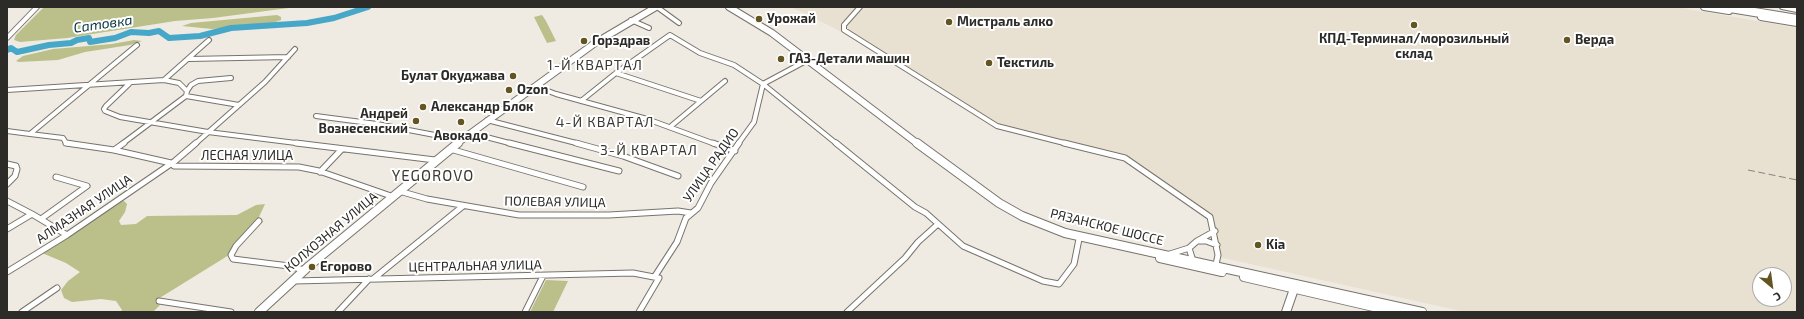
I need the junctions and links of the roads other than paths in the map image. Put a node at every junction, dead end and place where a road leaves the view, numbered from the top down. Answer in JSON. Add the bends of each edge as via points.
{"nodes":[{"id":1,"x":38,"y":7,"type":"edge"},
{"id":2,"x":656,"y":7,"type":"edge"},
{"id":3,"x":722,"y":7,"type":"edge"},
{"id":4,"x":729,"y":7,"type":"edge"},
{"id":5,"x":860,"y":7,"type":"edge"},
{"id":6,"x":1704,"y":7,"type":"edge"},
{"id":7,"x":1724,"y":7,"type":"edge"},
{"id":8,"x":1755,"y":7,"type":"edge"},
{"id":9,"x":1782,"y":7,"type":"edge"},
{"id":10,"x":1797,"y":10,"type":"edge"},
{"id":11,"x":1797,"y":14,"type":"edge"},
{"id":12,"x":632,"y":20,"type":"junction"},
{"id":13,"x":1797,"y":20,"type":"edge"},
{"id":14,"x":679,"y":23,"type":"dead end"},
{"id":15,"x":1797,"y":24,"type":"edge"},
{"id":16,"x":649,"y":28,"type":"dead end"},
{"id":17,"x":7,"y":38,"type":"edge"},
{"id":18,"x":209,"y":40,"type":"dead end"},
{"id":19,"x":137,"y":45,"type":"dead end"},
{"id":20,"x":295,"y":49,"type":"dead end"},
{"id":21,"x":288,"y":57,"type":"junction"},
{"id":22,"x":189,"y":59,"type":"junction"},
{"id":23,"x":804,"y":62,"type":"junction"},
{"id":24,"x":616,"y":73,"type":"junction"},
{"id":25,"x":231,"y":78,"type":"dead end"},
{"id":26,"x":164,"y":80,"type":"junction"},
{"id":27,"x":725,"y":81,"type":"dead end"},
{"id":28,"x":130,"y":83,"type":"junction"},
{"id":29,"x":763,"y":84,"type":"junction"},
{"id":30,"x":90,"y":86,"type":"junction"},
{"id":31,"x":535,"y":86,"type":"junction"},
{"id":32,"x":7,"y":90,"type":"edge"},
{"id":33,"x":186,"y":94,"type":"junction"},
{"id":34,"x":701,"y":100,"type":"junction"},
{"id":35,"x":581,"y":101,"type":"junction"},
{"id":36,"x":239,"y":105,"type":"junction"},
{"id":37,"x":316,"y":116,"type":"dead end"},
{"id":38,"x":487,"y":120,"type":"junction"},
{"id":39,"x":151,"y":123,"type":"junction"},
{"id":40,"x":670,"y":127,"type":"junction"},
{"id":41,"x":7,"y":131,"type":"edge"},
{"id":42,"x":208,"y":132,"type":"junction"},
{"id":43,"x":471,"y":133,"type":"junction"},
{"id":44,"x":30,"y":134,"type":"junction"},
{"id":45,"x":461,"y":140,"type":"junction"},
{"id":46,"x":342,"y":149,"type":"junction"},
{"id":47,"x":449,"y":149,"type":"junction"},
{"id":48,"x":114,"y":150,"type":"junction"},
{"id":49,"x":735,"y":151,"type":"junction"},
{"id":50,"x":435,"y":160,"type":"junction"},
{"id":51,"x":171,"y":163,"type":"junction"},
{"id":52,"x":7,"y":164,"type":"edge"},
{"id":53,"x":619,"y":171,"type":"dead end"},
{"id":54,"x":320,"y":172,"type":"junction"},
{"id":55,"x":678,"y":176,"type":"dead end"},
{"id":56,"x":56,"y":177,"type":"dead end"},
{"id":57,"x":7,"y":184,"type":"edge"},
{"id":58,"x":583,"y":187,"type":"dead end"},
{"id":59,"x":398,"y":191,"type":"junction"},
{"id":60,"x":391,"y":196,"type":"junction"},
{"id":61,"x":7,"y":201,"type":"edge"},
{"id":62,"x":463,"y":206,"type":"junction"},
{"id":63,"x":691,"y":213,"type":"junction"},
{"id":64,"x":32,"y":214,"type":"junction"},
{"id":65,"x":41,"y":219,"type":"junction"},
{"id":66,"x":259,"y":221,"type":"dead end"},
{"id":67,"x":938,"y":224,"type":"junction"},
{"id":68,"x":7,"y":229,"type":"edge"},
{"id":69,"x":1215,"y":231,"type":"junction"},
{"id":70,"x":67,"y":235,"type":"junction"},
{"id":71,"x":1079,"y":240,"type":"junction"},
{"id":72,"x":1197,"y":241,"type":"junction"},
{"id":73,"x":1217,"y":245,"type":"junction"},
{"id":74,"x":1190,"y":248,"type":"junction"},
{"id":75,"x":1167,"y":255,"type":"junction"},
{"id":76,"x":1192,"y":260,"type":"junction"},
{"id":77,"x":1198,"y":267,"type":"junction"},
{"id":78,"x":1215,"y":268,"type":"junction"},
{"id":79,"x":304,"y":270,"type":"junction"},
{"id":80,"x":7,"y":272,"type":"edge"},
{"id":81,"x":543,"y":276,"type":"junction"},
{"id":82,"x":657,"y":277,"type":"junction"},
{"id":83,"x":370,"y":279,"type":"junction"},
{"id":84,"x":292,"y":281,"type":"junction"},
{"id":85,"x":57,"y":288,"type":"dead end"},
{"id":86,"x":1294,"y":289,"type":"junction"},
{"id":87,"x":159,"y":302,"type":"dead end"},
{"id":88,"x":22,"y":312,"type":"edge"},
{"id":89,"x":231,"y":312,"type":"edge"},
{"id":90,"x":259,"y":312,"type":"edge"},
{"id":91,"x":338,"y":312,"type":"edge"},
{"id":92,"x":525,"y":312,"type":"edge"},
{"id":93,"x":639,"y":312,"type":"edge"},
{"id":94,"x":847,"y":312,"type":"edge"},
{"id":95,"x":1286,"y":312,"type":"edge"},
{"id":96,"x":1395,"y":312,"type":"edge"},
{"id":97,"x":1422,"y":312,"type":"edge"}],
"edges":[{"from":1,"to":17,"type":"street"},
{"from":2,"to":12,"type":"main road","name":"КОЛХОЗНАЯ УЛИЦА"},
{"from":2,"to":14,"type":"street"},
{"from":3,"to":23,"type":"main road","name":"РЯЗАНСКОЕ ШОССЕ"},
{"from":4,"to":75,"type":"main road","name":"РЯЗАНСКОЕ ШОССЕ","via":[[774,35],[1010,210],[1065,233]]},
{"from":5,"to":69,"type":"street","via":[[844,25],[844,30],[997,126],[1125,158],[1206,214]]},
{"from":6,"to":15,"type":"main road"},
{"from":7,"to":13,"type":"highway"},
{"from":8,"to":11,"type":"highway"},
{"from":9,"to":10,"type":"street"},
{"from":12,"to":16,"type":"street"},
{"from":12,"to":31,"type":"main road","name":"КОЛХОЗНАЯ УЛИЦА"},
{"from":18,"to":22,"type":"street"},
{"from":19,"to":30,"type":"street"},
{"from":20,"to":21,"type":"street"},
{"from":21,"to":22,"type":"street"},
{"from":21,"to":36,"type":"street"},
{"from":22,"to":26,"type":"street"},
{"from":23,"to":29,"type":"street"},
{"from":23,"to":71,"type":"main road","name":"РЯЗАНСКОЕ ШОССЕ","via":[[1006,212],[1046,230]]},
{"from":24,"to":29,"type":"street","via":[[670,35],[700,53],[734,65]]},
{"from":24,"to":34,"type":"street"},
{"from":24,"to":35,"type":"street"},
{"from":25,"to":33,"type":"street","via":[[198,81]]},
{"from":26,"to":28,"type":"street"},
{"from":26,"to":33,"type":"street","via":[[180,83]]},
{"from":27,"to":34,"type":"street"},
{"from":28,"to":30,"type":"street"},
{"from":28,"to":39,"type":"street","via":[[104,109],[105,111],[120,117]]},
{"from":29,"to":49,"type":"street","name":"УЛИЦА РАДИО","via":[[754,122]]},
{"from":29,"to":67,"type":"street"},
{"from":30,"to":32,"type":"street"},
{"from":30,"to":44,"type":"street"},
{"from":31,"to":35,"type":"street"},
{"from":31,"to":38,"type":"main road","name":"КОЛХОЗНАЯ УЛИЦА"},
{"from":33,"to":36,"type":"street"},
{"from":33,"to":39,"type":"street"},
{"from":34,"to":40,"type":"street"},
{"from":35,"to":40,"type":"street"},
{"from":36,"to":42,"type":"street"},
{"from":37,"to":45,"type":"street","via":[[377,124]]},
{"from":38,"to":43,"type":"main road","name":"КОЛХОЗНАЯ УЛИЦА"},
{"from":38,"to":55,"type":"street","via":[[616,154]]},
{"from":39,"to":42,"type":"street"},
{"from":39,"to":48,"type":"street"},
{"from":40,"to":49,"type":"street"},
{"from":41,"to":44,"type":"street","name":"ЛЕСНАЯ УЛИЦА"},
{"from":42,"to":46,"type":"street"},
{"from":42,"to":51,"type":"street","name":"АЛМАЗНАЯ УЛИЦА"},
{"from":43,"to":45,"type":"main road","name":"КОЛХОЗНАЯ УЛИЦА"},
{"from":43,"to":53,"type":"street"},
{"from":44,"to":48,"type":"street","name":"ЛЕСНАЯ УЛИЦА","via":[[63,138],[66,143]]},
{"from":45,"to":47,"type":"main road","name":"КОЛХОЗНАЯ УЛИЦА"},
{"from":46,"to":50,"type":"street"},
{"from":46,"to":54,"type":"street"},
{"from":47,"to":50,"type":"main road","name":"КОЛХОЗНАЯ УЛИЦА"},
{"from":47,"to":58,"type":"street"},
{"from":48,"to":51,"type":"street","name":"ЛЕСНАЯ УЛИЦА"},
{"from":49,"to":63,"type":"street","name":"УЛИЦА РАДИО","via":[[711,183],[698,208]]},
{"from":50,"to":59,"type":"main road","name":"КОЛХОЗНАЯ УЛИЦА"},
{"from":51,"to":54,"type":"street","name":"ЛЕСНАЯ УЛИЦА","via":[[174,166],[204,167],[286,166]]},
{"from":51,"to":70,"type":"street","name":"АЛМАЗНАЯ УЛИЦА"},
{"from":52,"to":57,"type":"street","via":[[16,166],[17,170]]},
{"from":54,"to":60,"type":"street","name":"ЛЕСНАЯ УЛИЦА"},
{"from":56,"to":65,"type":"street","via":[[87,186]]},
{"from":59,"to":60,"type":"main road","name":"КОЛХОЗНАЯ УЛИЦА"},
{"from":59,"to":62,"type":"street","name":"ПОЛЕВАЯ УЛИЦА"},
{"from":60,"to":79,"type":"main road","name":"КОЛХОЗНАЯ УЛИЦА"},
{"from":61,"to":64,"type":"street"},
{"from":62,"to":63,"type":"street","name":"ПОЛЕВАЯ УЛИЦА","via":[[519,215]]},
{"from":62,"to":83,"type":"street"},
{"from":63,"to":82,"type":"street","name":"УЛИЦА РАДИО","via":[[686,218],[677,242]]},
{"from":64,"to":65,"type":"street"},
{"from":64,"to":68,"type":"street"},
{"from":65,"to":70,"type":"street"},
{"from":66,"to":79,"type":"street","via":[[236,246],[231,255],[233,259]]},
{"from":67,"to":71,"type":"street","via":[[972,251],[1043,281],[1059,284],[1074,264]]},
{"from":67,"to":94,"type":"street"},
{"from":69,"to":72,"type":"street"},
{"from":69,"to":73,"type":"street"},
{"from":70,"to":80,"type":"street","name":"АЛМАЗНАЯ УЛИЦА"},
{"from":71,"to":77,"type":"main road","name":"РЯЗАНСКОЕ ШОССЕ"},
{"from":72,"to":73,"type":"street"},
{"from":72,"to":74,"type":"street"},
{"from":73,"to":78,"type":"street"},
{"from":74,"to":75,"type":"street"},
{"from":74,"to":76,"type":"street"},
{"from":75,"to":76,"type":"main road","name":"РЯЗАНСКОЕ ШОССЕ"},
{"from":76,"to":77,"type":"street"},
{"from":76,"to":78,"type":"main road","name":"РЯЗАНСКОЕ ШОССЕ"},
{"from":77,"to":78,"type":"main road","name":"РЯЗАНСКОЕ ШОССЕ"},
{"from":78,"to":86,"type":"main road","name":"РЯЗАНСКОЕ ШОССЕ"},
{"from":78,"to":97,"type":"main road","name":"РЯЗАНСКОЕ ШОССЕ"},
{"from":79,"to":84,"type":"main road","name":"КОЛХОЗНАЯ УЛИЦА"},
{"from":81,"to":82,"type":"street","name":"ЦЕНТРАЛЬНАЯ УЛИЦА","via":[[633,273]]},
{"from":81,"to":83,"type":"street","name":"ЦЕНТРАЛЬНАЯ УЛИЦА"},
{"from":81,"to":92,"type":"street"},
{"from":82,"to":93,"type":"street","name":"УЛИЦА РАДИО"},
{"from":83,"to":84,"type":"street","name":"ЦЕНТРАЛЬНАЯ УЛИЦА"},
{"from":83,"to":91,"type":"street"},
{"from":84,"to":90,"type":"main road","name":"КОЛХОЗНАЯ УЛИЦА"},
{"from":85,"to":88,"type":"street"},
{"from":86,"to":95,"type":"main road"},
{"from":86,"to":96,"type":"main road","name":"РЯЗАНСКОЕ ШОССЕ"},
{"from":87,"to":89,"type":"street"}]}
